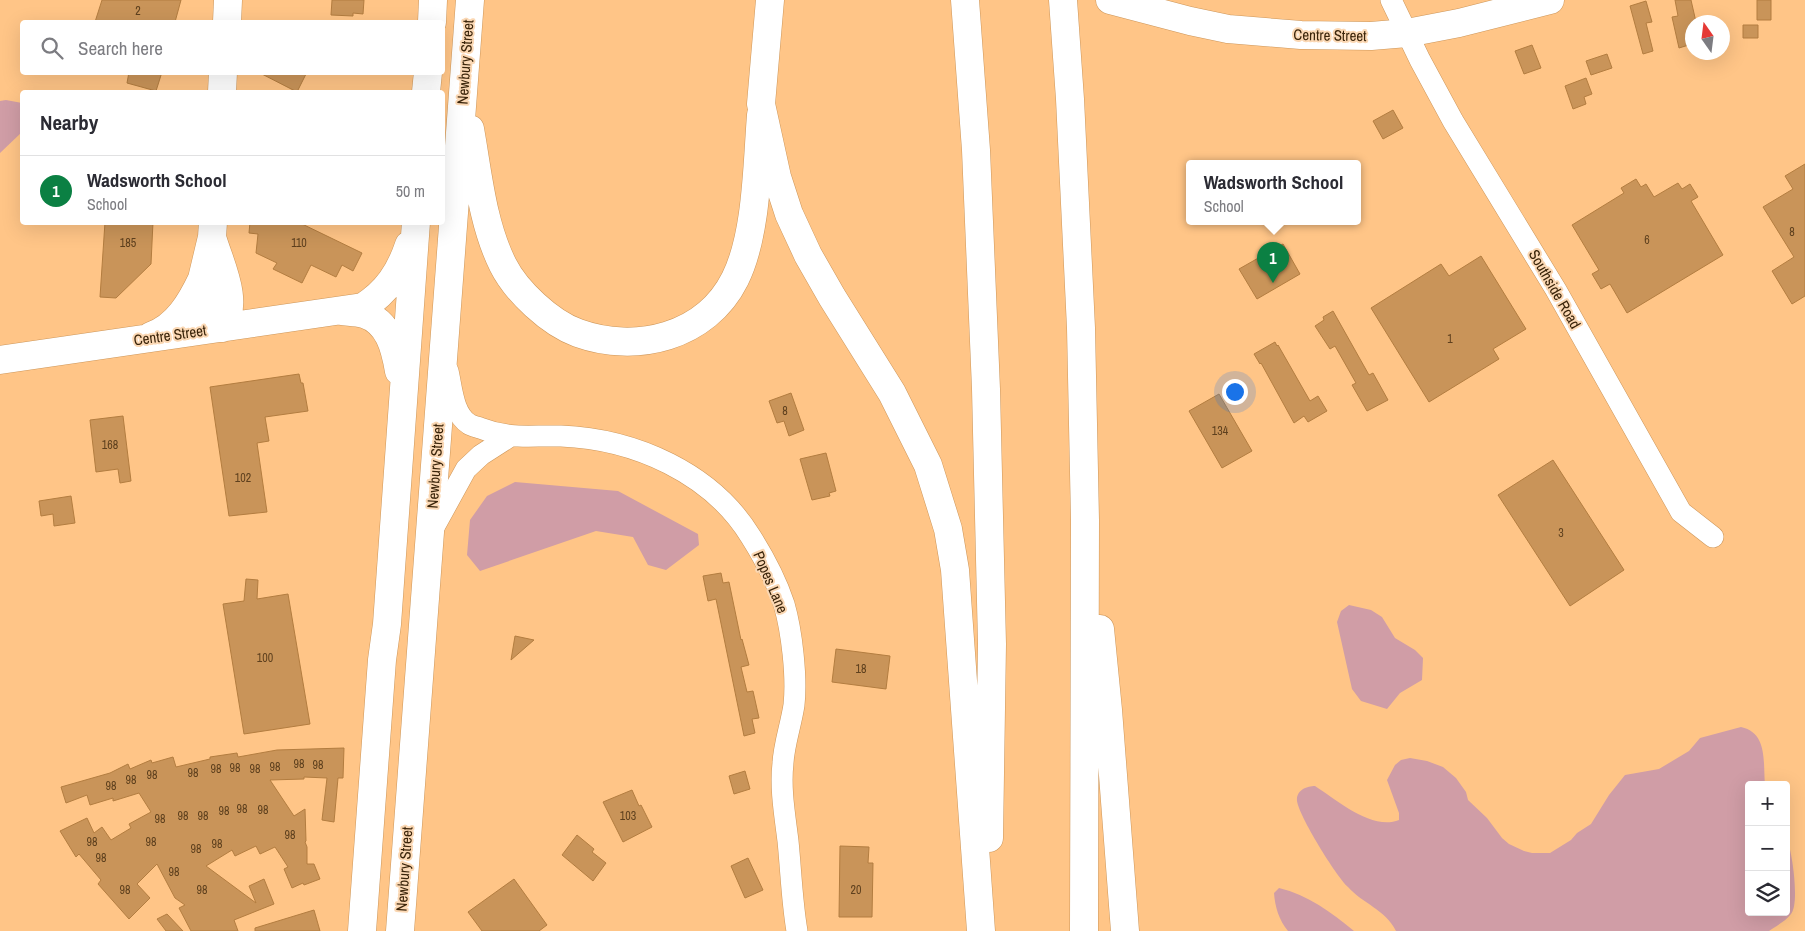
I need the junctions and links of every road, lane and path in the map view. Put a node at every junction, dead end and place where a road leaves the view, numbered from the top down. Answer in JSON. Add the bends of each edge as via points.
{"nodes":[{"id":1,"x":228,"y":0,"type":"edge"},
{"id":2,"x":433,"y":0,"type":"edge"},
{"id":3,"x":470,"y":0,"type":"edge"},
{"id":4,"x":770,"y":0,"type":"edge"},
{"id":5,"x":965,"y":0,"type":"edge"},
{"id":6,"x":1063,"y":0,"type":"edge"},
{"id":7,"x":1110,"y":0,"type":"edge"},
{"id":8,"x":1391,"y":0,"type":"edge"},
{"id":9,"x":1550,"y":0,"type":"edge"},
{"id":10,"x":227,"y":20,"type":"edge"},
{"id":11,"x":432,"y":20,"type":"edge"},
{"id":12,"x":1407,"y":33,"type":"junction"},
{"id":13,"x":223,"y":75,"type":"edge"},
{"id":14,"x":428,"y":75,"type":"edge"},
{"id":15,"x":222,"y":90,"type":"edge"},
{"id":16,"x":426,"y":90,"type":"edge"},
{"id":17,"x":463,"y":91,"type":"junction"},
{"id":18,"x":762,"y":104,"type":"junction"},
{"id":19,"x":415,"y":225,"type":"edge"},
{"id":20,"x":416,"y":225,"type":"edge"},
{"id":21,"x":212,"y":230,"type":"edge"},
{"id":22,"x":213,"y":279,"type":"junction"},
{"id":23,"x":339,"y":311,"type":"junction"},
{"id":24,"x":305,"y":316,"type":"junction"},
{"id":25,"x":222,"y":328,"type":"junction"},
{"id":26,"x":142,"y":339,"type":"junction"},
{"id":27,"x":444,"y":354,"type":"junction"},
{"id":28,"x":0,"y":360,"type":"edge"},
{"id":29,"x":403,"y":409,"type":"junction"},
{"id":30,"x":509,"y":437,"type":"junction"},
{"id":31,"x":1085,"y":520,"type":"junction"},
{"id":32,"x":430,"y":534,"type":"junction"},
{"id":33,"x":1713,"y":537,"type":"dead end"},
{"id":34,"x":362,"y":931,"type":"edge"},
{"id":35,"x":400,"y":931,"type":"edge"},
{"id":36,"x":797,"y":931,"type":"edge"},
{"id":37,"x":980,"y":931,"type":"edge"},
{"id":38,"x":988,"y":931,"type":"edge"},
{"id":39,"x":1084,"y":931,"type":"edge"},
{"id":40,"x":1125,"y":931,"type":"edge"}],
"edges":[{"from":1,"to":10,"type":"main road"},
{"from":2,"to":11,"type":"main road"},
{"from":3,"to":17,"type":"main road","name":"Newbury Street"},
{"from":4,"to":18,"type":"main road"},
{"from":5,"to":38,"type":"main road","via":[[976,150],[988,438],[992,644]]},
{"from":6,"to":31,"type":"main road","via":[[1081,328]]},
{"from":7,"to":12,"type":"main road","name":"Centre Street","via":[[1218,27],[1371,36]]},
{"from":8,"to":12,"type":"street","name":"Southside Road"},
{"from":9,"to":12,"type":"main road","name":"Centre Street"},
{"from":12,"to":33,"type":"street","name":"Southside Road","via":[[1453,120],[1556,290],[1681,512]]},
{"from":13,"to":15,"type":"main road"},
{"from":14,"to":16,"type":"main road"},
{"from":17,"to":18,"type":"main road","via":[[483,200],[503,266],[535,305],[557,321],[576,332],[612,341],[649,340],[688,327],[709,315],[734,281],[744,260],[750,232]]},
{"from":17,"to":27,"type":"main road","name":"Newbury Street"},
{"from":18,"to":37,"type":"main road","via":[[777,177],[789,214],[808,255],[911,428],[928,464],[948,529],[956,570]]},
{"from":19,"to":23,"type":"main road","name":"Centre Street","via":[[406,255],[386,289],[363,306]]},
{"from":20,"to":29,"type":"main road"},
{"from":21,"to":22,"type":"main road"},
{"from":22,"to":24,"type":"main road","via":[[268,312]]},
{"from":22,"to":25,"type":"main road","via":[[230,295],[228,320]]},
{"from":22,"to":26,"type":"main road","via":[[194,296],[173,323],[160,333]]},
{"from":23,"to":24,"type":"main road","name":"Centre Street"},
{"from":23,"to":29,"type":"main road","name":"Centre Street","via":[[372,318],[389,334],[399,370]]},
{"from":24,"to":25,"type":"main road","name":"Centre Street"},
{"from":25,"to":26,"type":"main road","name":"Centre Street"},
{"from":26,"to":28,"type":"main road","name":"Centre Street"},
{"from":27,"to":30,"type":"street","name":"Popes Lane","via":[[452,395],[468,424]]},
{"from":27,"to":32,"type":"main road","name":"Newbury Street"},
{"from":29,"to":34,"type":"main road"},
{"from":30,"to":32,"type":"street","via":[[466,469]]},
{"from":30,"to":36,"type":"street","name":"Popes Lane","via":[[591,439],[644,452],[688,474],[708,489],[751,537],[783,604],[794,674],[794,705],[782,764]]},
{"from":31,"to":39,"type":"main road"},
{"from":31,"to":40,"type":"main road","via":[[1102,654]]},
{"from":32,"to":35,"type":"main road","name":"Newbury Street"}]}
